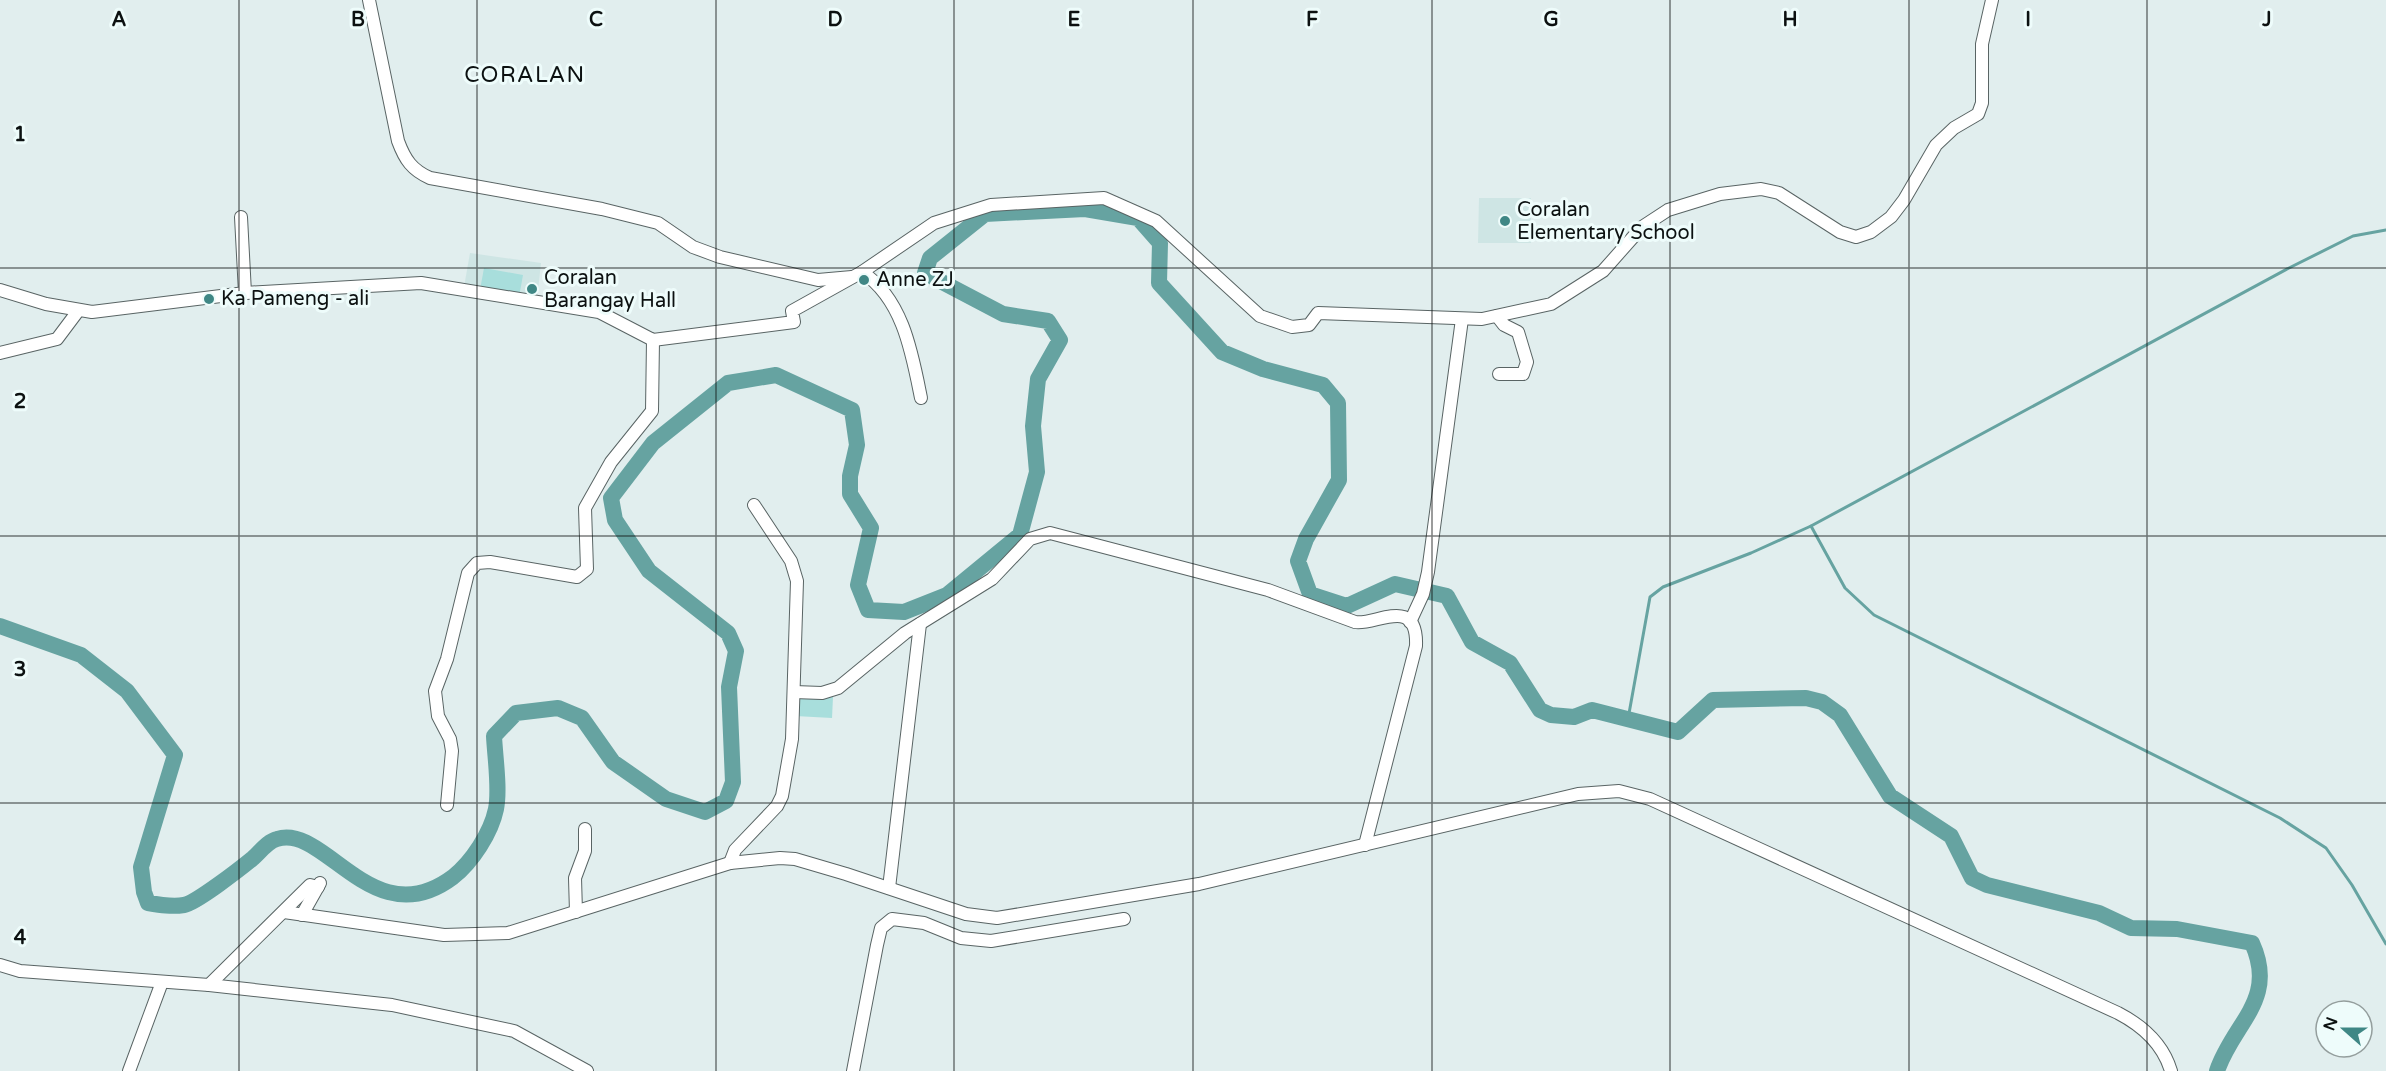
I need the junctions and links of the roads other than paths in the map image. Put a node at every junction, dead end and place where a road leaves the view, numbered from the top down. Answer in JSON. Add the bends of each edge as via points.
{"nodes":[{"id":1,"x":369,"y":0,"type":"edge"},
{"id":2,"x":1992,"y":0,"type":"edge"},
{"id":3,"x":241,"y":217,"type":"dead end"},
{"id":4,"x":859,"y":274,"type":"junction"},
{"id":5,"x":0,"y":290,"type":"edge"},
{"id":6,"x":245,"y":293,"type":"junction"},
{"id":7,"x":78,"y":311,"type":"junction"},
{"id":8,"x":1497,"y":316,"type":"junction"},
{"id":9,"x":1462,"y":319,"type":"junction"},
{"id":10,"x":653,"y":340,"type":"junction"},
{"id":11,"x":0,"y":353,"type":"edge"},
{"id":12,"x":1499,"y":374,"type":"dead end"},
{"id":13,"x":921,"y":398,"type":"dead end"},
{"id":14,"x":754,"y":505,"type":"dead end"},
{"id":15,"x":1410,"y":622,"type":"junction"},
{"id":16,"x":920,"y":624,"type":"junction"},
{"id":17,"x":794,"y":692,"type":"junction"},
{"id":18,"x":447,"y":805,"type":"dead end"},
{"id":19,"x":585,"y":830,"type":"dead end"},
{"id":20,"x":1365,"y":845,"type":"junction"},
{"id":21,"x":730,"y":863,"type":"junction"},
{"id":22,"x":889,"y":888,"type":"junction"},
{"id":23,"x":931,"y":904,"type":"junction"},
{"id":24,"x":284,"y":912,"type":"junction"},
{"id":25,"x":576,"y":912,"type":"junction"},
{"id":26,"x":302,"y":915,"type":"junction"},
{"id":27,"x":1124,"y":919,"type":"dead end"},
{"id":28,"x":924,"y":923,"type":"junction"},
{"id":29,"x":0,"y":965,"type":"edge"},
{"id":30,"x":162,"y":982,"type":"junction"},
{"id":31,"x":209,"y":985,"type":"junction"},
{"id":32,"x":129,"y":1071,"type":"edge"},
{"id":33,"x":587,"y":1071,"type":"edge"},
{"id":34,"x":853,"y":1071,"type":"edge"},
{"id":35,"x":2171,"y":1071,"type":"edge"}],
"edges":[{"from":1,"to":4,"type":"street","via":[[398,141],[416,172],[430,178],[602,208],[658,223],[693,247],[720,257],[819,280]]},
{"from":2,"to":8,"type":"street","via":[[1982,44],[1982,103],[1978,114],[1936,145],[1904,200],[1891,217],[1871,232],[1856,237],[1840,232],[1779,192],[1761,189],[1720,194],[1668,210],[1642,227],[1603,271],[1565,297]]},
{"from":3,"to":6,"type":"street"},
{"from":4,"to":9,"type":"street","via":[[934,223],[966,214],[973,208],[1104,198],[1156,221],[1260,316],[1292,327],[1309,325],[1318,313]]},
{"from":4,"to":10,"type":"street","via":[[792,311],[794,322]]},
{"from":4,"to":13,"type":"street","via":[[882,288],[893,304]]},
{"from":5,"to":7,"type":"street"},
{"from":6,"to":7,"type":"street","via":[[117,310]]},
{"from":6,"to":10,"type":"street","via":[[402,283],[440,285],[598,312]]},
{"from":7,"to":11,"type":"street","via":[[57,339]]},
{"from":8,"to":9,"type":"street"},
{"from":8,"to":12,"type":"street","via":[[1518,332],[1527,362],[1523,374]]},
{"from":9,"to":15,"type":"street","via":[[1427,577]]},
{"from":10,"to":18,"type":"street","via":[[652,411],[611,462],[589,498],[585,508],[584,575],[490,562],[477,563],[468,573],[435,691],[438,716],[452,751]]},
{"from":14,"to":17,"type":"street","via":[[795,571],[798,604]]},
{"from":15,"to":16,"type":"street","via":[[1389,614],[1368,622],[1354,622],[1268,590],[1050,532],[1030,539],[984,585]]},
{"from":15,"to":20,"type":"street","via":[[1416,646]]},
{"from":16,"to":17,"type":"street","via":[[838,688],[822,693]]},
{"from":16,"to":22,"type":"street"},
{"from":17,"to":21,"type":"street","via":[[792,739],[780,802],[735,850]]},
{"from":19,"to":25,"type":"street","via":[[585,851],[575,878]]},
{"from":20,"to":23,"type":"street","via":[[1199,884],[1008,916],[979,917]]},
{"from":20,"to":35,"type":"street","via":[[1578,794],[1636,794],[2118,1013],[2154,1039]]},
{"from":21,"to":22,"type":"street","via":[[795,859]]},
{"from":21,"to":25,"type":"street"},
{"from":22,"to":23,"type":"street"},
{"from":23,"to":28,"type":"street"},
{"from":24,"to":26,"type":"street"},
{"from":24,"to":26,"type":"street","via":[[310,885],[319,885]]},
{"from":24,"to":31,"type":"street"},
{"from":25,"to":26,"type":"street","via":[[508,933],[472,936]]},
{"from":27,"to":28,"type":"street","via":[[991,941],[961,938]]},
{"from":28,"to":34,"type":"street","via":[[892,919],[881,928]]},
{"from":29,"to":30,"type":"street","via":[[20,971]]},
{"from":30,"to":31,"type":"street"},
{"from":30,"to":32,"type":"street"},
{"from":31,"to":33,"type":"street","via":[[392,1005],[498,1025]]}]}
